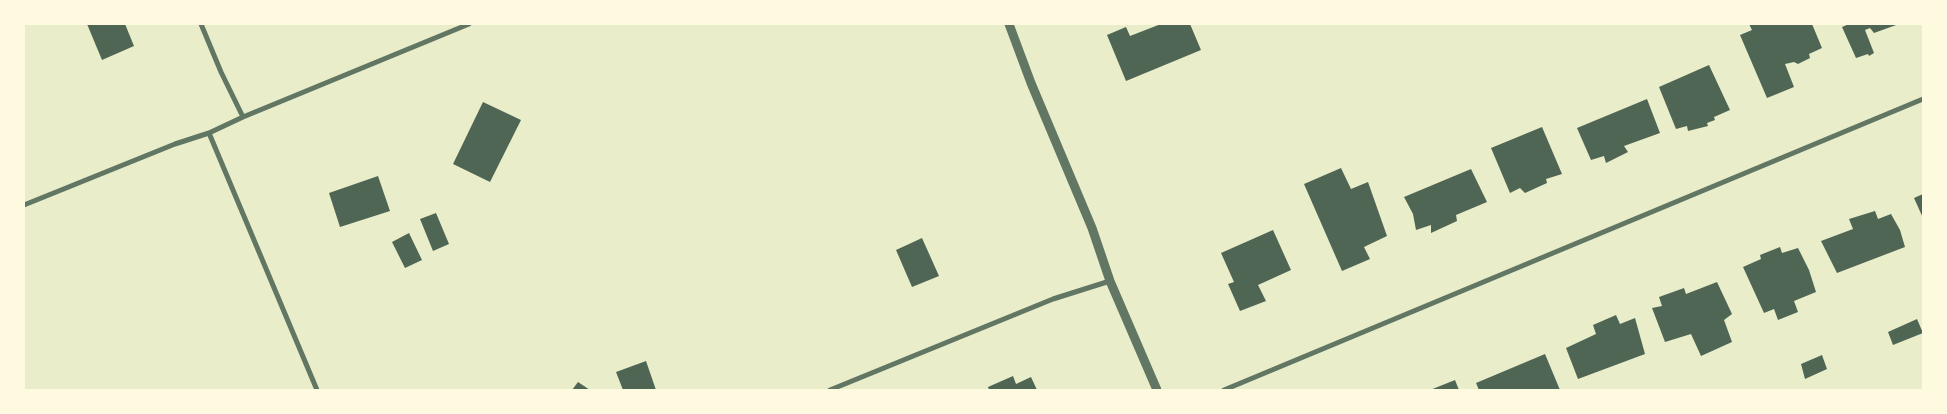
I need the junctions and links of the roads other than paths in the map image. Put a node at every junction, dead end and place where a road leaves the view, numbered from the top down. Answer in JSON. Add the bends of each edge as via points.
{"nodes":[{"id":1,"x":201,"y":24,"type":"edge"},
{"id":2,"x":469,"y":24,"type":"edge"},
{"id":3,"x":1009,"y":24,"type":"edge"},
{"id":4,"x":1923,"y":99,"type":"edge"},
{"id":5,"x":243,"y":117,"type":"junction"},
{"id":6,"x":209,"y":133,"type":"junction"},
{"id":7,"x":24,"y":205,"type":"edge"},
{"id":8,"x":1110,"y":281,"type":"junction"},
{"id":9,"x":317,"y":390,"type":"edge"},
{"id":10,"x":830,"y":390,"type":"edge"},
{"id":11,"x":1157,"y":390,"type":"edge"},
{"id":12,"x":1224,"y":390,"type":"edge"}],
"edges":[{"from":1,"to":5,"type":"street"},
{"from":2,"to":5,"type":"street"},
{"from":3,"to":8,"type":"street","via":[[1092,228]]},
{"from":4,"to":12,"type":"street"},
{"from":5,"to":6,"type":"street"},
{"from":6,"to":7,"type":"street"},
{"from":6,"to":9,"type":"street"},
{"from":8,"to":10,"type":"street","via":[[1053,299]]},
{"from":8,"to":11,"type":"street"}]}
